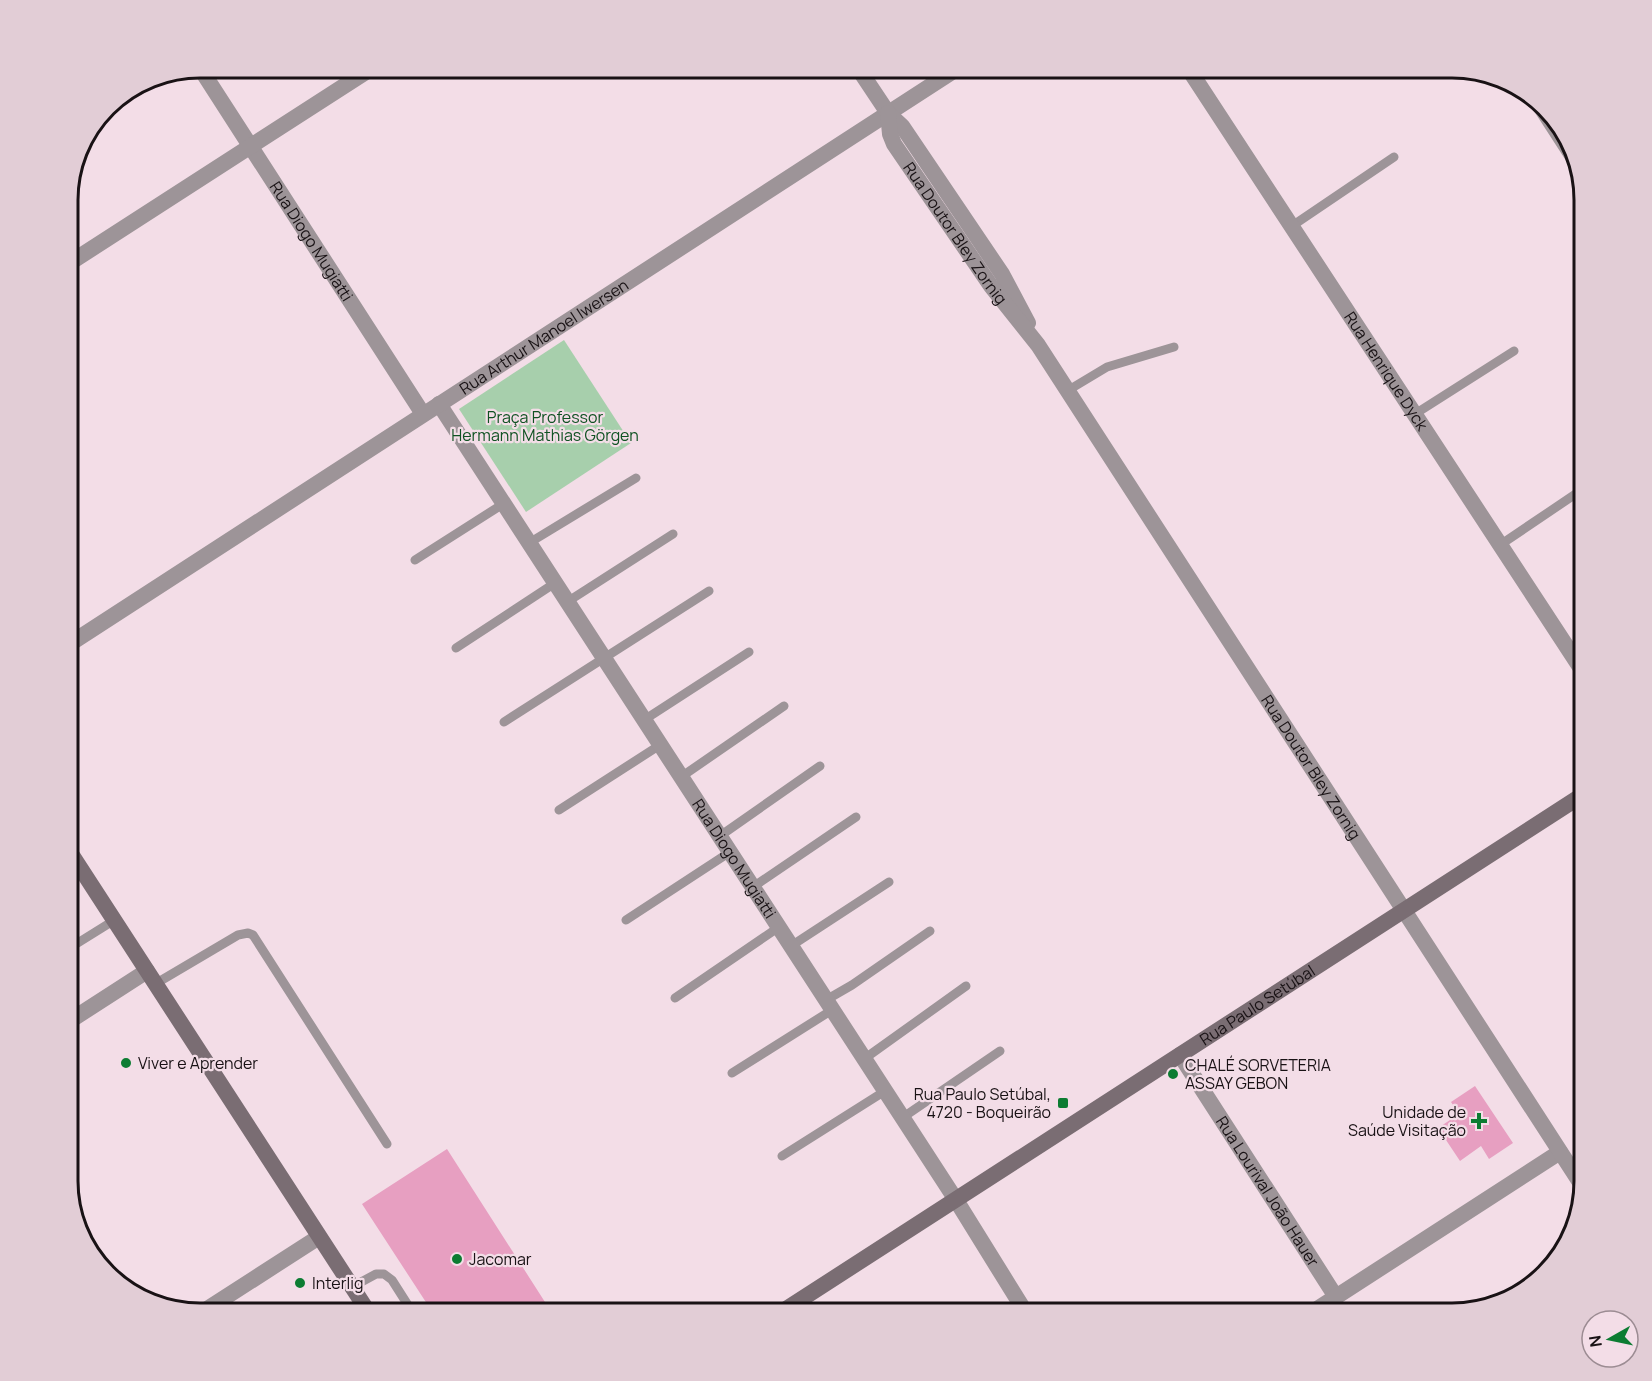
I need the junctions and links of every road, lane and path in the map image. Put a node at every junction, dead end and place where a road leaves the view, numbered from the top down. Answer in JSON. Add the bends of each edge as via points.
{"nodes":[{"id":1,"x":206,"y":78,"type":"edge"},
{"id":2,"x":356,"y":78,"type":"edge"},
{"id":3,"x":865,"y":78,"type":"edge"},
{"id":4,"x":942,"y":78,"type":"edge"},
{"id":5,"x":1195,"y":78,"type":"edge"},
{"id":6,"x":888,"y":113,"type":"junction"},
{"id":7,"x":250,"y":146,"type":"junction"},
{"id":8,"x":1394,"y":157,"type":"dead end"},
{"id":9,"x":1292,"y":225,"type":"junction"},
{"id":10,"x":78,"y":258,"type":"edge"},
{"id":11,"x":1174,"y":347,"type":"dead end"},
{"id":12,"x":1514,"y":351,"type":"dead end"},
{"id":13,"x":1067,"y":391,"type":"junction"},
{"id":14,"x":439,"y":404,"type":"junction"},
{"id":15,"x":423,"y":414,"type":"junction"},
{"id":16,"x":1415,"y":414,"type":"junction"},
{"id":17,"x":636,"y":478,"type":"dead end"},
{"id":18,"x":1574,"y":494,"type":"edge"},
{"id":19,"x":503,"y":504,"type":"junction"},
{"id":20,"x":673,"y":534,"type":"dead end"},
{"id":21,"x":529,"y":543,"type":"junction"},
{"id":22,"x":1500,"y":544,"type":"junction"},
{"id":23,"x":415,"y":560,"type":"dead end"},
{"id":24,"x":555,"y":583,"type":"junction"},
{"id":25,"x":709,"y":591,"type":"dead end"},
{"id":26,"x":567,"y":602,"type":"junction"},
{"id":27,"x":78,"y":638,"type":"edge"},
{"id":28,"x":456,"y":648,"type":"dead end"},
{"id":29,"x":749,"y":651,"type":"dead end"},
{"id":30,"x":604,"y":658,"type":"junction"},
{"id":31,"x":1574,"y":658,"type":"edge"},
{"id":32,"x":784,"y":706,"type":"dead end"},
{"id":33,"x":644,"y":720,"type":"junction"},
{"id":34,"x":504,"y":722,"type":"dead end"},
{"id":35,"x":660,"y":745,"type":"junction"},
{"id":36,"x":820,"y":766,"type":"dead end"},
{"id":37,"x":681,"y":777,"type":"junction"},
{"id":38,"x":1574,"y":800,"type":"edge"},
{"id":39,"x":559,"y":810,"type":"dead end"},
{"id":40,"x":856,"y":817,"type":"dead end"},
{"id":41,"x":720,"y":836,"type":"junction"},
{"id":42,"x":730,"y":852,"type":"junction"},
{"id":43,"x":78,"y":865,"type":"edge"},
{"id":44,"x":889,"y":882,"type":"dead end"},
{"id":45,"x":753,"y":887,"type":"junction"},
{"id":46,"x":1404,"y":910,"type":"junction"},
{"id":47,"x":626,"y":920,"type":"dead end"},
{"id":48,"x":114,"y":921,"type":"junction"},
{"id":49,"x":779,"y":927,"type":"junction"},
{"id":50,"x":930,"y":931,"type":"dead end"},
{"id":51,"x":78,"y":942,"type":"edge"},
{"id":52,"x":791,"y":946,"type":"junction"},
{"id":53,"x":151,"y":977,"type":"junction"},
{"id":54,"x":966,"y":986,"type":"dead end"},
{"id":55,"x":675,"y":998,"type":"dead end"},
{"id":56,"x":829,"y":1005,"type":"junction"},
{"id":57,"x":78,"y":1017,"type":"edge"},
{"id":58,"x":1000,"y":1051,"type":"dead end"},
{"id":59,"x":1180,"y":1055,"type":"junction"},
{"id":60,"x":864,"y":1059,"type":"junction"},
{"id":61,"x":732,"y":1073,"type":"dead end"},
{"id":62,"x":885,"y":1092,"type":"junction"},
{"id":63,"x":902,"y":1118,"type":"junction"},
{"id":64,"x":387,"y":1144,"type":"dead end"},
{"id":65,"x":1560,"y":1152,"type":"junction"},
{"id":66,"x":782,"y":1156,"type":"dead end"},
{"id":67,"x":1574,"y":1173,"type":"edge"},
{"id":68,"x":956,"y":1200,"type":"junction"},
{"id":69,"x":320,"y":1237,"type":"junction"},
{"id":70,"x":352,"y":1287,"type":"junction"},
{"id":71,"x":1336,"y":1298,"type":"junction"},
{"id":72,"x":218,"y":1303,"type":"edge"},
{"id":73,"x":362,"y":1303,"type":"edge"},
{"id":74,"x":406,"y":1303,"type":"edge"},
{"id":75,"x":797,"y":1303,"type":"edge"},
{"id":76,"x":1019,"y":1303,"type":"edge"},
{"id":77,"x":1328,"y":1303,"type":"edge"}],
"edges":[{"from":1,"to":7,"type":"street","name":"Rua Diogo Mugiatti"},
{"from":2,"to":7,"type":"street"},
{"from":3,"to":6,"type":"street","name":"Rua Doutor Bley Zornig"},
{"from":4,"to":6,"type":"street","name":"Rua Arthur Manoel Iwersen"},
{"from":5,"to":9,"type":"street","name":"Rua Henrique Dyck"},
{"from":6,"to":13,"type":"street","name":"Rua Doutor Bley Zornig","via":[[894,144]]},
{"from":6,"to":14,"type":"street","name":"Rua Arthur Manoel Iwersen"},
{"from":7,"to":10,"type":"street"},
{"from":7,"to":15,"type":"street","name":"Rua Diogo Mugiatti"},
{"from":8,"to":9,"type":"lane"},
{"from":9,"to":16,"type":"street","name":"Rua Henrique Dyck"},
{"from":11,"to":13,"type":"lane","via":[[1107,367]]},
{"from":12,"to":16,"type":"lane"},
{"from":13,"to":46,"type":"street","name":"Rua Doutor Bley Zornig"},
{"from":14,"to":15,"type":"street","name":"Rua Arthur Manoel Iwersen"},
{"from":14,"to":19,"type":"street","name":"Rua Diogo Mugiatti"},
{"from":15,"to":27,"type":"street","name":"Rua Arthur Manoel Iwersen"},
{"from":16,"to":22,"type":"street","name":"Rua Henrique Dyck"},
{"from":17,"to":21,"type":"lane"},
{"from":18,"to":22,"type":"lane"},
{"from":19,"to":21,"type":"street","name":"Rua Diogo Mugiatti"},
{"from":19,"to":23,"type":"lane"},
{"from":20,"to":26,"type":"lane"},
{"from":21,"to":24,"type":"street","name":"Rua Diogo Mugiatti"},
{"from":22,"to":31,"type":"street","name":"Rua Henrique Dyck"},
{"from":24,"to":26,"type":"street","name":"Rua Diogo Mugiatti"},
{"from":24,"to":28,"type":"lane"},
{"from":25,"to":30,"type":"lane"},
{"from":26,"to":30,"type":"street","name":"Rua Diogo Mugiatti"},
{"from":29,"to":33,"type":"lane"},
{"from":30,"to":33,"type":"street","name":"Rua Diogo Mugiatti"},
{"from":30,"to":34,"type":"lane"},
{"from":32,"to":37,"type":"lane"},
{"from":33,"to":35,"type":"street","name":"Rua Diogo Mugiatti"},
{"from":35,"to":37,"type":"street","name":"Rua Diogo Mugiatti"},
{"from":35,"to":39,"type":"lane"},
{"from":36,"to":41,"type":"lane"},
{"from":37,"to":41,"type":"street","name":"Rua Diogo Mugiatti"},
{"from":38,"to":46,"type":"main road","name":"Rua Paulo Setúbal"},
{"from":40,"to":45,"type":"lane"},
{"from":41,"to":42,"type":"street","name":"Rua Diogo Mugiatti"},
{"from":42,"to":45,"type":"street","name":"Rua Diogo Mugiatti"},
{"from":42,"to":47,"type":"lane"},
{"from":43,"to":48,"type":"main road"},
{"from":44,"to":52,"type":"lane"},
{"from":45,"to":49,"type":"street","name":"Rua Diogo Mugiatti"},
{"from":46,"to":59,"type":"main road","name":"Rua Paulo Setúbal"},
{"from":46,"to":65,"type":"street","name":"Rua Doutor Bley Zornig"},
{"from":48,"to":51,"type":"lane"},
{"from":48,"to":53,"type":"main road"},
{"from":49,"to":52,"type":"street","name":"Rua Diogo Mugiatti"},
{"from":49,"to":55,"type":"lane"},
{"from":50,"to":56,"type":"lane"},
{"from":52,"to":56,"type":"street","name":"Rua Diogo Mugiatti"},
{"from":53,"to":57,"type":"street"},
{"from":53,"to":64,"type":"lane","via":[[238,935],[253,935]]},
{"from":53,"to":69,"type":"main road"},
{"from":54,"to":60,"type":"lane"},
{"from":56,"to":60,"type":"street","name":"Rua Diogo Mugiatti"},
{"from":56,"to":61,"type":"lane"},
{"from":58,"to":63,"type":"lane"},
{"from":59,"to":68,"type":"main road","name":"Rua Paulo Setúbal"},
{"from":59,"to":71,"type":"street","name":"Rua Lourival João Hauer"},
{"from":60,"to":62,"type":"street","name":"Rua Diogo Mugiatti"},
{"from":62,"to":63,"type":"street","name":"Rua Diogo Mugiatti"},
{"from":62,"to":66,"type":"lane"},
{"from":63,"to":68,"type":"street","name":"Rua Diogo Mugiatti"},
{"from":65,"to":67,"type":"street","name":"Rua Doutor Bley Zornig"},
{"from":65,"to":71,"type":"street"},
{"from":68,"to":75,"type":"main road","name":"Rua Paulo Setúbal"},
{"from":68,"to":76,"type":"street","name":"Rua Diogo Mugiatti"},
{"from":69,"to":70,"type":"main road"},
{"from":69,"to":72,"type":"street"},
{"from":70,"to":73,"type":"main road"},
{"from":70,"to":74,"type":"lane","via":[[376,1274],[384,1274]]},
{"from":71,"to":77,"type":"street"}]}
